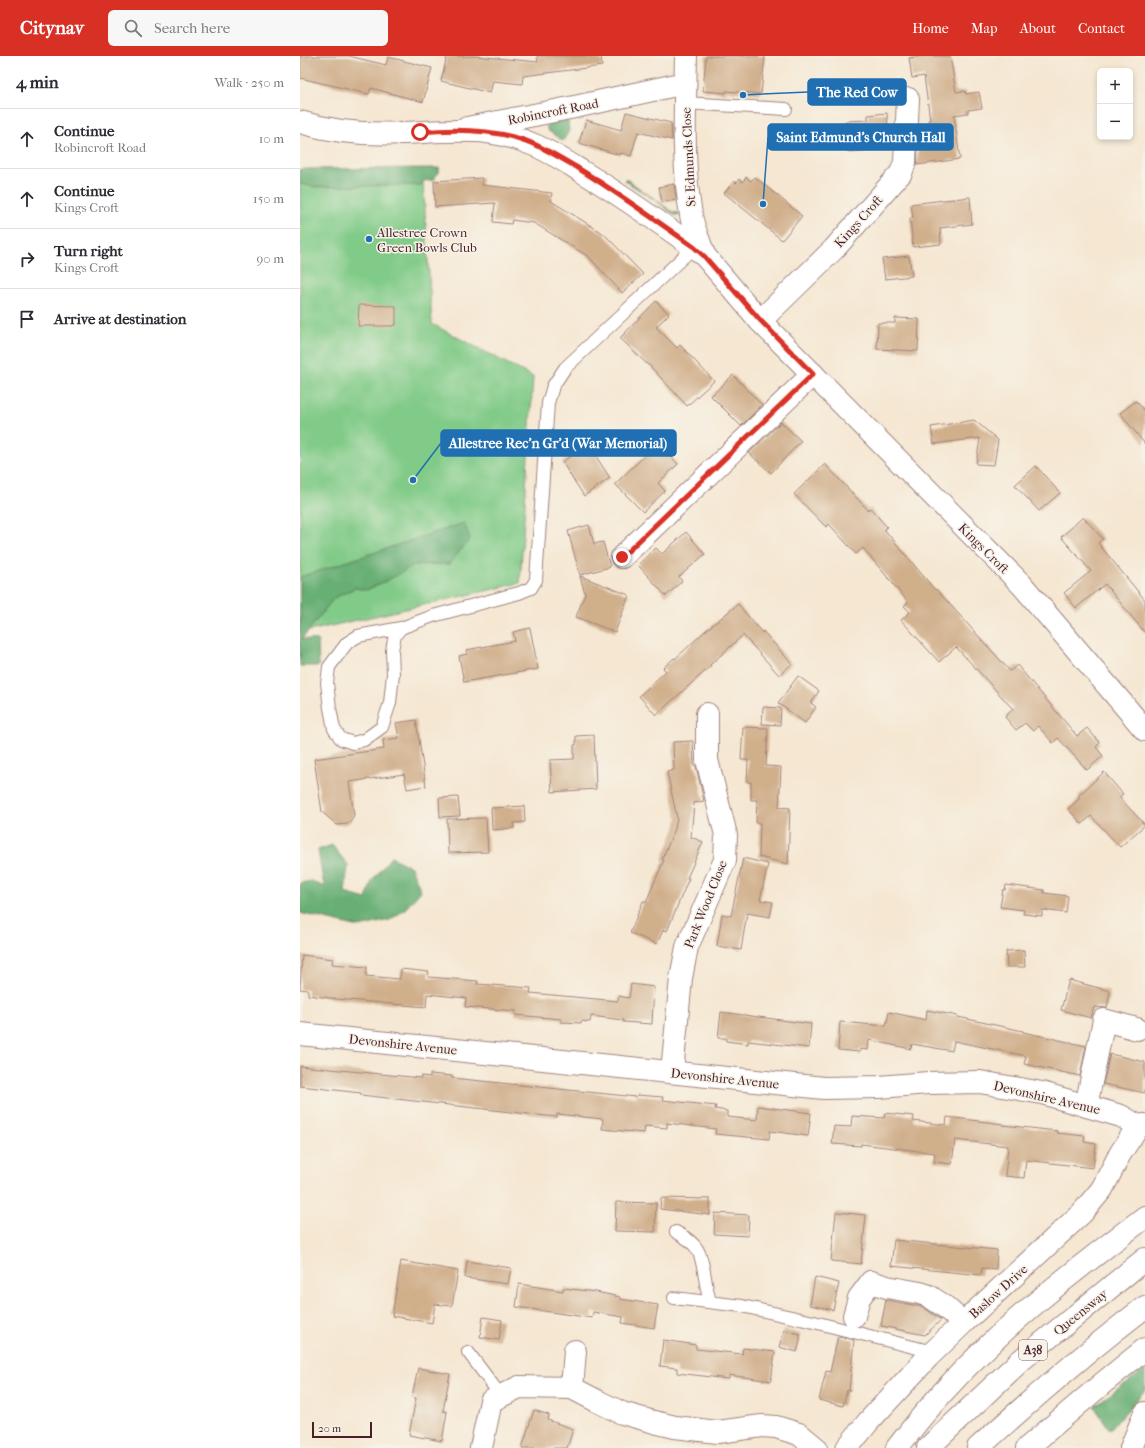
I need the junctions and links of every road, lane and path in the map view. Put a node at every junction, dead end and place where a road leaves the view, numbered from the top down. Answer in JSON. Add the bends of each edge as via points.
{"nodes":[{"id":1,"x":686,"y":56,"type":"edge"},
{"id":2,"x":685,"y":93,"type":"junction"},
{"id":3,"x":908,"y":99,"type":"dead end"},
{"id":4,"x":786,"y":109,"type":"dead end"},
{"id":5,"x":300,"y":122,"type":"edge"},
{"id":6,"x":460,"y":130,"type":"junction"},
{"id":7,"x":699,"y":251,"type":"junction"},
{"id":8,"x":760,"y":320,"type":"junction"},
{"id":9,"x":813,"y":374,"type":"junction"},
{"id":10,"x":622,"y":557,"type":"dead end"},
{"id":11,"x":401,"y":628,"type":"junction"},
{"id":12,"x":708,"y":714,"type":"dead end"},
{"id":13,"x":1145,"y":730,"type":"edge"},
{"id":14,"x":1137,"y":1029,"type":"dead end"},
{"id":15,"x":300,"y":1034,"type":"edge"},
{"id":16,"x":672,"y":1072,"type":"junction"},
{"id":17,"x":1086,"y":1106,"type":"junction"},
{"id":18,"x":1141,"y":1126,"type":"edge"},
{"id":19,"x":1145,"y":1217,"type":"edge"},
{"id":20,"x":676,"y":1232,"type":"dead end"},
{"id":21,"x":1145,"y":1259,"type":"edge"},
{"id":22,"x":674,"y":1298,"type":"dead end"},
{"id":23,"x":710,"y":1302,"type":"junction"},
{"id":24,"x":1145,"y":1307,"type":"edge"},
{"id":25,"x":854,"y":1316,"type":"dead end"},
{"id":26,"x":962,"y":1323,"type":"junction"},
{"id":27,"x":1145,"y":1348,"type":"edge"},
{"id":28,"x":575,"y":1351,"type":"dead end"},
{"id":29,"x":468,"y":1352,"type":"dead end"},
{"id":30,"x":933,"y":1352,"type":"junction"},
{"id":31,"x":572,"y":1388,"type":"junction"},
{"id":32,"x":501,"y":1396,"type":"junction"},
{"id":33,"x":1145,"y":1413,"type":"edge"},
{"id":34,"x":480,"y":1448,"type":"edge"},
{"id":35,"x":816,"y":1448,"type":"edge"},
{"id":36,"x":847,"y":1448,"type":"edge"},
{"id":37,"x":897,"y":1448,"type":"edge"},
{"id":38,"x":928,"y":1448,"type":"edge"},
{"id":39,"x":978,"y":1448,"type":"edge"},
{"id":40,"x":1027,"y":1448,"type":"edge"},
{"id":41,"x":1130,"y":1448,"type":"edge"}],
"edges":[{"from":1,"to":2,"type":"main road","name":"St Edmunds Close"},
{"from":2,"to":4,"type":"lane"},
{"from":2,"to":6,"type":"main road","name":"Robincroft Road","via":[[570,108]]},
{"from":2,"to":7,"type":"main road","name":"St Edmunds Close","via":[[686,169],[691,216]]},
{"from":3,"to":8,"type":"main road","name":"Kings Croft","via":[[905,162],[901,173],[834,249]]},
{"from":5,"to":6,"type":"main road","name":"Robincroft Road","via":[[324,129],[365,133]]},
{"from":6,"to":7,"type":"main road","name":"Kings Croft","via":[[518,138],[548,150],[603,184]]},
{"from":7,"to":8,"type":"main road","name":"Kings Croft"},
{"from":7,"to":11,"type":"lane","via":[[564,368],[553,386],[548,402],[536,580],[531,588],[433,616]]},
{"from":8,"to":9,"type":"main road","name":"Kings Croft"},
{"from":9,"to":10,"type":"main road"},
{"from":9,"to":13,"type":"main road","name":"Kings Croft","via":[[1022,585]]},
{"from":11,"to":11,"type":"lane","via":[[395,635],[392,650],[390,703],[382,726],[364,740],[353,743],[341,739],[334,729],[330,708],[327,683],[329,667],[347,643],[358,636]]},
{"from":12,"to":16,"type":"main road","name":"Park Wood Close","via":[[708,760],[726,835],[725,860],[687,947],[681,978]]},
{"from":14,"to":17,"type":"main road","via":[[1104,1020]]},
{"from":15,"to":16,"type":"main road","name":"Devonshire Avenue"},
{"from":16,"to":17,"type":"main road","name":"Devonshire Avenue","via":[[824,1088],[980,1082],[1042,1093]]},
{"from":17,"to":18,"type":"main road","name":"Devonshire Avenue","via":[[1121,1116]]},
{"from":18,"to":26,"type":"main road","name":"Baslow Drive","via":[[1120,1154],[1102,1189],[1082,1213]]},
{"from":19,"to":37,"type":"main road","via":[[1072,1273],[987,1346]]},
{"from":20,"to":23,"type":"lane","via":[[687,1237],[696,1246],[702,1258]]},
{"from":21,"to":38,"type":"main road","name":"Queensway","number":"A38","via":[[1020,1361]]},
{"from":22,"to":23,"type":"lane"},
{"from":23,"to":30,"type":"lane","via":[[742,1306],[814,1322]]},
{"from":24,"to":39,"type":"main road","via":[[1059,1376]]},
{"from":25,"to":26,"type":"main road","via":[[859,1298],[871,1277],[887,1287],[929,1296]]},
{"from":26,"to":30,"type":"main road","name":"Baslow Drive"},
{"from":27,"to":40,"type":"main road"},
{"from":28,"to":31,"type":"main road"},
{"from":29,"to":32,"type":"lane"},
{"from":30,"to":36,"type":"main road","name":"Baslow Drive"},
{"from":31,"to":32,"type":"main road","via":[[519,1387]]},
{"from":31,"to":35,"type":"main road","via":[[622,1413],[654,1422],[718,1432],[762,1426],[776,1427],[798,1434]]},
{"from":32,"to":34,"type":"main road","via":[[491,1401]]},
{"from":33,"to":41,"type":"main road"}]}
